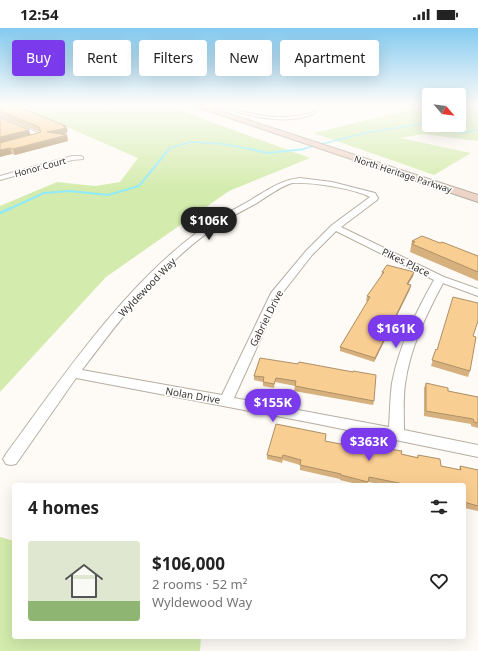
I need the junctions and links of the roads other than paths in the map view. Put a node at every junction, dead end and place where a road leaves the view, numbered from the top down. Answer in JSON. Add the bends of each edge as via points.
{"nodes":[{"id":1,"x":34,"y":133,"type":"edge"},
{"id":2,"x":278,"y":133,"type":"edge"},
{"id":3,"x":0,"y":147,"type":"edge"},
{"id":4,"x":81,"y":158,"type":"dead end"},
{"id":5,"x":1,"y":177,"type":"edge"},
{"id":6,"x":478,"y":199,"type":"edge"},
{"id":7,"x":335,"y":227,"type":"junction"},
{"id":8,"x":440,"y":279,"type":"junction"},
{"id":9,"x":478,"y":293,"type":"edge"},
{"id":10,"x":72,"y":373,"type":"junction"},
{"id":11,"x":226,"y":401,"type":"junction"},
{"id":12,"x":396,"y":433,"type":"junction"},
{"id":13,"x":478,"y":451,"type":"edge"},
{"id":14,"x":11,"y":459,"type":"dead end"}],
"edges":[{"from":1,"to":3,"type":"street","via":[[38,137]]},
{"from":2,"to":6,"type":"main road","name":"North Heritage Parkway"},
{"from":4,"to":5,"type":"street","name":"Honor Court","via":[[72,158]]},
{"from":7,"to":8,"type":"street","name":"Pikes Place"},
{"from":7,"to":10,"type":"street","name":"Wyldewood Way","via":[[374,198],[372,195],[296,180],[245,206],[195,238],[146,285]]},
{"from":7,"to":11,"type":"street","name":"Gabriel Drive","via":[[309,253],[275,295]]},
{"from":8,"to":9,"type":"street","name":"Pikes Place"},
{"from":8,"to":12,"type":"street","via":[[414,333],[403,367],[397,398]]},
{"from":10,"to":11,"type":"street","name":"Nolan Drive"},
{"from":10,"to":14,"type":"street","name":"Wyldewood Way"},
{"from":11,"to":12,"type":"street","name":"Nolan Drive"},
{"from":12,"to":13,"type":"street","name":"Nolan Drive"}]}
